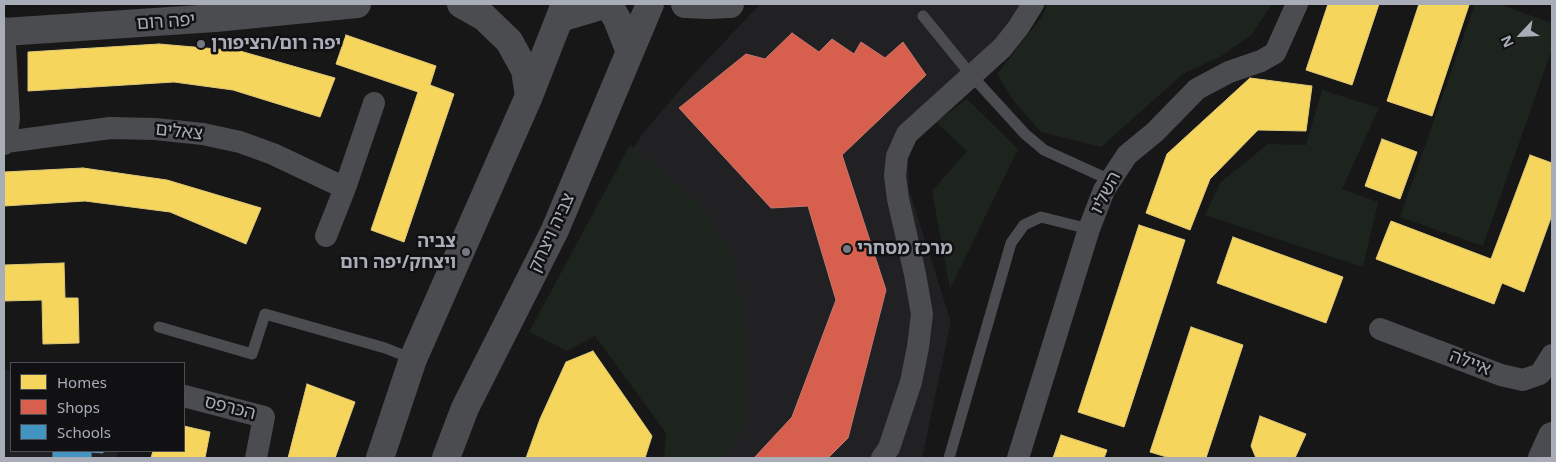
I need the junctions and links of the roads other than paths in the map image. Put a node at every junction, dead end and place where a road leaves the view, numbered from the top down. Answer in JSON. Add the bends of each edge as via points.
{"nodes":[{"id":1,"x":357,"y":4,"type":"edge"},
{"id":2,"x":461,"y":4,"type":"edge"},
{"id":3,"x":608,"y":4,"type":"edge"},
{"id":4,"x":650,"y":4,"type":"edge"},
{"id":5,"x":685,"y":4,"type":"edge"},
{"id":6,"x":730,"y":4,"type":"edge"},
{"id":7,"x":1033,"y":4,"type":"edge"},
{"id":8,"x":1297,"y":4,"type":"edge"},
{"id":9,"x":562,"y":11,"type":"edge"},
{"id":10,"x":922,"y":16,"type":"dead end"},
{"id":11,"x":4,"y":31,"type":"edge"},
{"id":12,"x":630,"y":52,"type":"junction"},
{"id":13,"x":972,"y":76,"type":"junction"},
{"id":14,"x":529,"y":96,"type":"junction"},
{"id":15,"x":374,"y":103,"type":"dead end"},
{"id":16,"x":5,"y":143,"type":"edge"},
{"id":17,"x":1110,"y":180,"type":"junction"},
{"id":18,"x":345,"y":188,"type":"junction"},
{"id":19,"x":1089,"y":230,"type":"junction"},
{"id":20,"x":326,"y":236,"type":"dead end"},
{"id":21,"x":158,"y":327,"type":"dead end"},
{"id":22,"x":1380,"y":329,"type":"dead end"},
{"id":23,"x":1552,"y":355,"type":"edge"},
{"id":24,"x":413,"y":359,"type":"junction"},
{"id":25,"x":185,"y":396,"type":"edge"},
{"id":26,"x":1552,"y":436,"type":"edge"},
{"id":27,"x":256,"y":458,"type":"edge"},
{"id":28,"x":380,"y":458,"type":"edge"},
{"id":29,"x":446,"y":458,"type":"edge"},
{"id":30,"x":882,"y":458,"type":"edge"},
{"id":31,"x":948,"y":458,"type":"edge"},
{"id":32,"x":1018,"y":458,"type":"edge"},
{"id":33,"x":1542,"y":458,"type":"edge"}],
"edges":[{"from":1,"to":11,"type":"street","name":"יפה רום","via":[[215,18]]},
{"from":2,"to":14,"type":"street","via":[[484,17],[509,41],[525,70]]},
{"from":3,"to":9,"type":"street"},
{"from":3,"to":12,"type":"street"},
{"from":4,"to":12,"type":"street","name":"צביה ויצחק"},
{"from":5,"to":6,"type":"street"},
{"from":7,"to":13,"type":"street","via":[[1002,48]]},
{"from":8,"to":17,"type":"street","name":"השליו","via":[[1275,53],[1197,89],[1127,155]]},
{"from":9,"to":14,"type":"street"},
{"from":10,"to":13,"type":"lane"},
{"from":11,"to":16,"type":"street","via":[[9,118]]},
{"from":12,"to":29,"type":"street","name":"צביה ויצחק","via":[[555,230],[465,408]]},
{"from":13,"to":17,"type":"lane","via":[[1044,150]]},
{"from":13,"to":30,"type":"street","via":[[907,134],[897,156],[898,199],[922,314],[911,382],[889,448]]},
{"from":14,"to":24,"type":"street"},
{"from":15,"to":18,"type":"street"},
{"from":16,"to":18,"type":"street","name":"צאלים","via":[[110,128],[203,134],[273,154]]},
{"from":17,"to":19,"type":"street","name":"השליו"},
{"from":18,"to":20,"type":"street"},
{"from":19,"to":31,"type":"lane","via":[[1041,217],[1024,225],[1011,243]]},
{"from":19,"to":32,"type":"street","name":"השליו"},
{"from":21,"to":24,"type":"lane","via":[[252,354],[265,314]]},
{"from":22,"to":23,"type":"street","name":"איילה","via":[[1523,380],[1540,374]]},
{"from":24,"to":28,"type":"street"},
{"from":25,"to":27,"type":"street","name":"הכרפס","via":[[264,417]]},
{"from":26,"to":33,"type":"street"}]}
